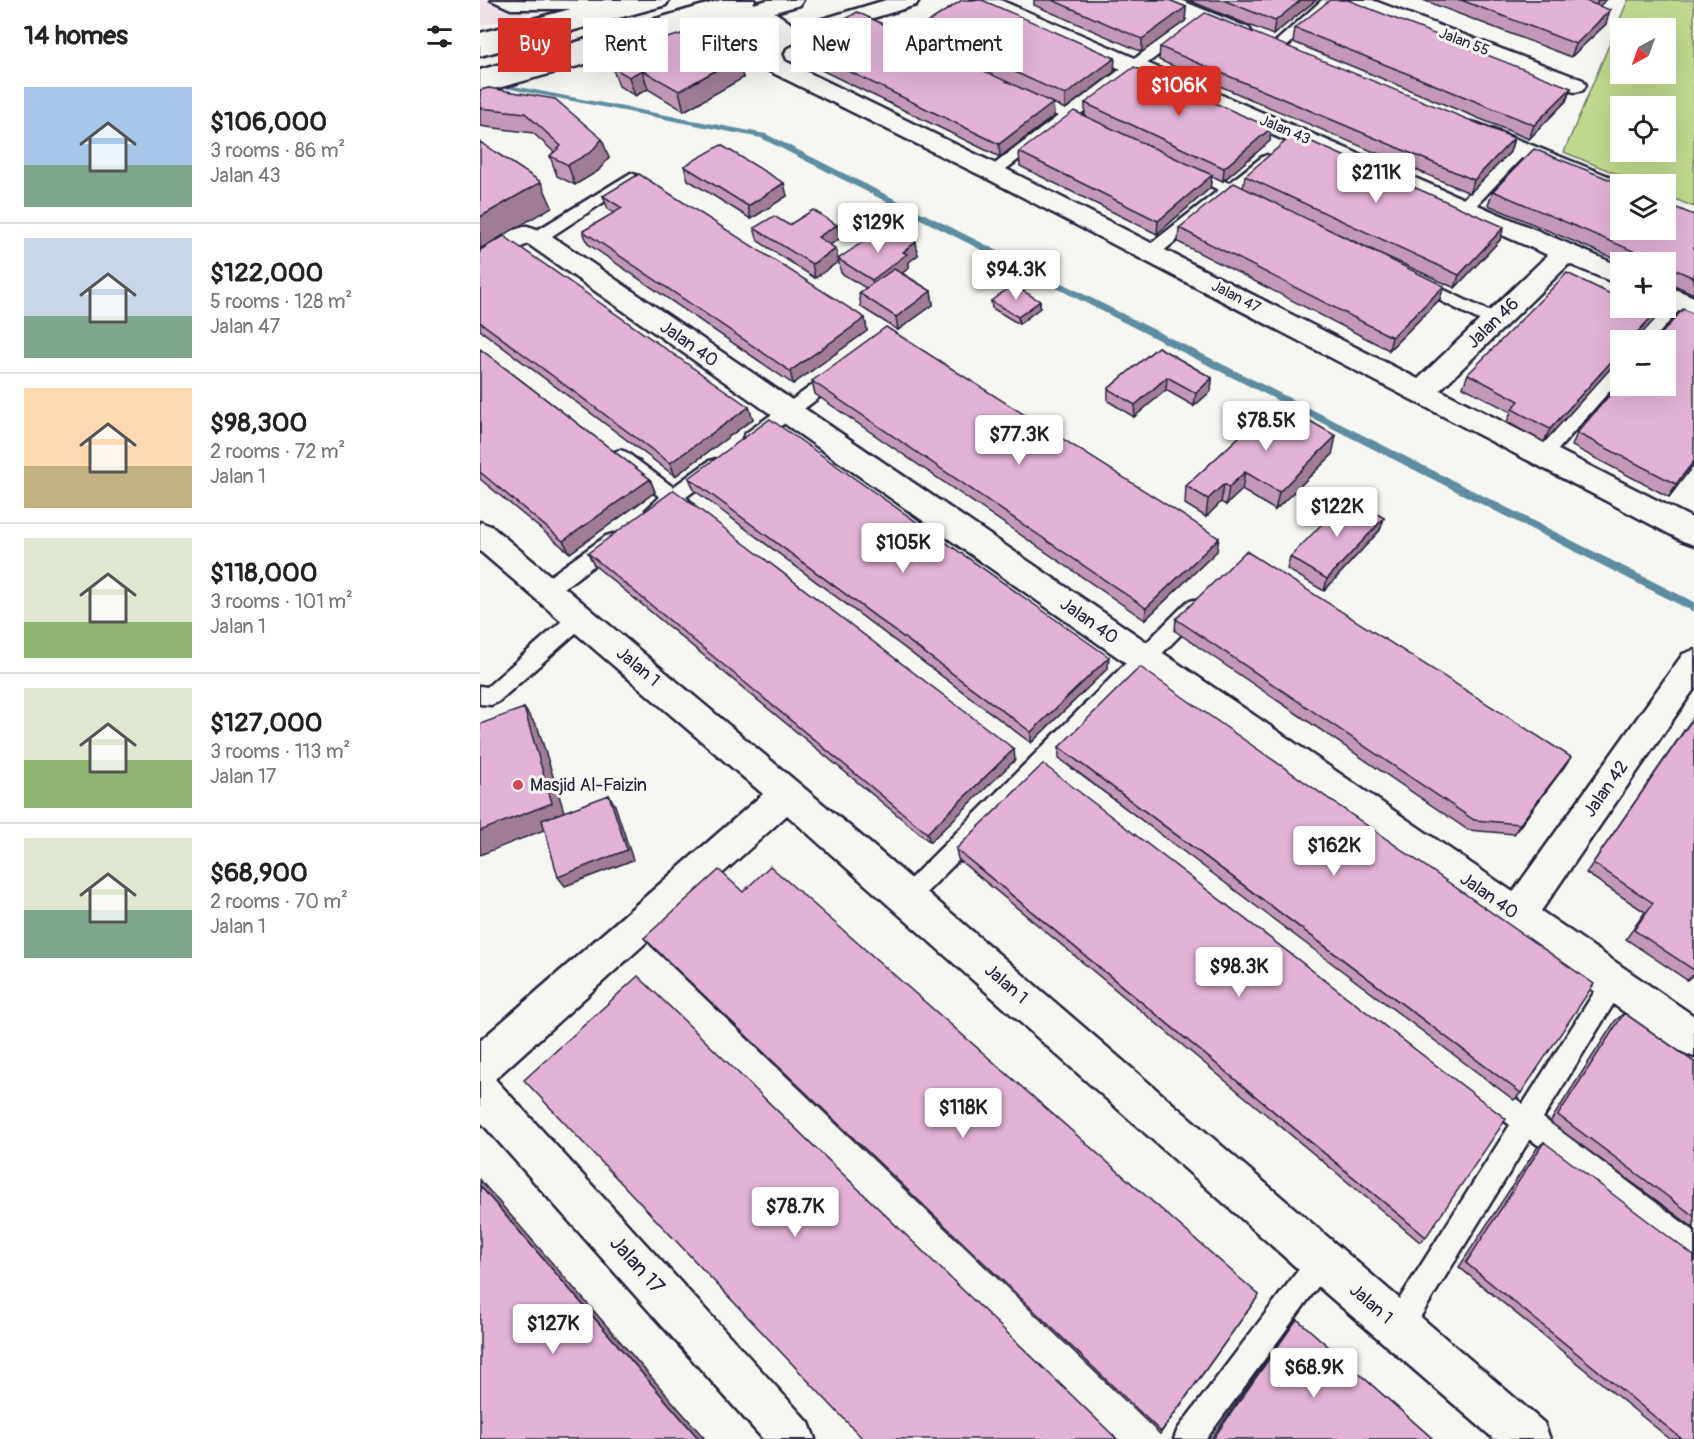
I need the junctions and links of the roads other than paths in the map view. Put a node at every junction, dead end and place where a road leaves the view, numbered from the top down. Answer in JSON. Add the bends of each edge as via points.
{"nodes":[{"id":1,"x":658,"y":0,"type":"edge"},
{"id":2,"x":792,"y":0,"type":"edge"},
{"id":3,"x":908,"y":0,"type":"edge"},
{"id":4,"x":982,"y":0,"type":"edge"},
{"id":5,"x":1162,"y":0,"type":"edge"},
{"id":6,"x":1330,"y":0,"type":"edge"},
{"id":7,"x":1353,"y":0,"type":"edge"},
{"id":8,"x":504,"y":2,"type":"edge"},
{"id":9,"x":619,"y":3,"type":"edge"},
{"id":10,"x":749,"y":5,"type":"edge"},
{"id":11,"x":1201,"y":16,"type":"junction"},
{"id":12,"x":515,"y":18,"type":"edge"},
{"id":13,"x":562,"y":18,"type":"edge"},
{"id":14,"x":847,"y":18,"type":"edge"},
{"id":15,"x":668,"y":31,"type":"edge"},
{"id":16,"x":791,"y":33,"type":"edge"},
{"id":17,"x":498,"y":35,"type":"edge"},
{"id":18,"x":791,"y":35,"type":"edge"},
{"id":19,"x":480,"y":40,"type":"edge"},
{"id":20,"x":1277,"y":48,"type":"junction"},
{"id":21,"x":480,"y":49,"type":"edge"},
{"id":22,"x":583,"y":57,"type":"edge"},
{"id":23,"x":1299,"y":57,"type":"edge"},
{"id":24,"x":1135,"y":66,"type":"junction"},
{"id":25,"x":480,"y":77,"type":"edge"},
{"id":26,"x":1575,"y":85,"type":"dead end"},
{"id":27,"x":480,"y":86,"type":"edge"},
{"id":28,"x":1015,"y":92,"type":"edge"},
{"id":29,"x":1069,"y":116,"type":"junction"},
{"id":30,"x":1447,"y":119,"type":"edge"},
{"id":31,"x":1112,"y":135,"type":"edge"},
{"id":32,"x":1298,"y":136,"type":"junction"},
{"id":33,"x":1521,"y":150,"type":"junction"},
{"id":34,"x":1177,"y":165,"type":"edge"},
{"id":35,"x":993,"y":172,"type":"junction"},
{"id":36,"x":631,"y":178,"type":"edge"},
{"id":37,"x":1610,"y":186,"type":"edge"},
{"id":38,"x":1231,"y":189,"type":"junction"},
{"id":39,"x":1263,"y":205,"type":"edge"},
{"id":40,"x":1464,"y":208,"type":"junction"},
{"id":41,"x":537,"y":238,"type":"junction"},
{"id":42,"x":1150,"y":253,"type":"junction"},
{"id":43,"x":1564,"y":253,"type":"junction"},
{"id":44,"x":480,"y":258,"type":"edge"},
{"id":45,"x":1610,"y":272,"type":"edge"},
{"id":46,"x":1400,"y":273,"type":"edge"},
{"id":47,"x":1680,"y":300,"type":"edge"},
{"id":48,"x":1495,"y":321,"type":"junction"},
{"id":49,"x":1653,"y":330,"type":"edge"},
{"id":50,"x":851,"y":365,"type":"edge"},
{"id":51,"x":1610,"y":379,"type":"edge"},
{"id":52,"x":1421,"y":392,"type":"junction"},
{"id":53,"x":787,"y":413,"type":"junction"},
{"id":54,"x":609,"y":449,"type":"edge"},
{"id":55,"x":1543,"y":455,"type":"junction"},
{"id":56,"x":674,"y":496,"type":"junction"},
{"id":57,"x":701,"y":517,"type":"edge"},
{"id":58,"x":1690,"y":525,"type":"edge"},
{"id":59,"x":480,"y":534,"type":"edge"},
{"id":60,"x":546,"y":590,"type":"junction"},
{"id":61,"x":1207,"y":594,"type":"edge"},
{"id":62,"x":579,"y":618,"type":"junction"},
{"id":63,"x":1144,"y":659,"type":"junction"},
{"id":64,"x":1694,"y":663,"type":"edge"},
{"id":65,"x":480,"y":695,"type":"edge"},
{"id":66,"x":1044,"y":760,"type":"junction"},
{"id":67,"x":787,"y":794,"type":"junction"},
{"id":68,"x":907,"y":897,"type":"junction"},
{"id":69,"x":1517,"y":916,"type":"junction"},
{"id":70,"x":1614,"y":982,"type":"junction"},
{"id":71,"x":1694,"y":1038,"type":"edge"},
{"id":72,"x":480,"y":1067,"type":"edge"},
{"id":73,"x":480,"y":1092,"type":"edge"},
{"id":74,"x":1526,"y":1122,"type":"junction"},
{"id":75,"x":1694,"y":1247,"type":"edge"},
{"id":76,"x":1321,"y":1261,"type":"junction"},
{"id":77,"x":1398,"y":1327,"type":"junction"},
{"id":78,"x":793,"y":1439,"type":"edge"},
{"id":79,"x":1188,"y":1439,"type":"edge"},
{"id":80,"x":1528,"y":1439,"type":"edge"}],
"edges":[{"from":1,"to":21,"type":"main road"},
{"from":2,"to":10,"type":"main road"},
{"from":3,"to":14,"type":"main road"},
{"from":4,"to":24,"type":"main road","name":"Jalan 43"},
{"from":5,"to":11,"type":"main road"},
{"from":6,"to":20,"type":"lane"},
{"from":7,"to":26,"type":"main road","name":"Jalan 55"},
{"from":8,"to":9,"type":"lane"},
{"from":8,"to":12,"type":"lane"},
{"from":9,"to":13,"type":"main road"},
{"from":10,"to":15,"type":"main road"},
{"from":10,"to":16,"type":"main road"},
{"from":10,"to":25,"type":"main road"},
{"from":11,"to":20,"type":"main road"},
{"from":11,"to":24,"type":"lane"},
{"from":17,"to":19,"type":"main road"},
{"from":18,"to":35,"type":"main road","name":"Jalan 47","via":[[776,43],[771,54],[775,65]]},
{"from":20,"to":23,"type":"main road"},
{"from":22,"to":27,"type":"main road"},
{"from":24,"to":29,"type":"lane"},
{"from":24,"to":32,"type":"main road","name":"Jalan 43"},
{"from":28,"to":29,"type":"lane"},
{"from":29,"to":31,"type":"lane"},
{"from":29,"to":35,"type":"lane"},
{"from":30,"to":33,"type":"main road"},
{"from":32,"to":38,"type":"lane"},
{"from":32,"to":40,"type":"main road","name":"Jalan 43"},
{"from":33,"to":37,"type":"main road"},
{"from":33,"to":40,"type":"lane"},
{"from":34,"to":38,"type":"lane"},
{"from":35,"to":42,"type":"main road","name":"Jalan 47"},
{"from":36,"to":41,"type":"lane"},
{"from":38,"to":39,"type":"lane"},
{"from":38,"to":42,"type":"lane"},
{"from":40,"to":43,"type":"main road","name":"Jalan 43"},
{"from":41,"to":44,"type":"main road","via":[[526,234]]},
{"from":41,"to":53,"type":"main road","name":"Jalan 40"},
{"from":42,"to":52,"type":"main road","name":"Jalan 47"},
{"from":43,"to":45,"type":"main road","name":"Jalan 43"},
{"from":43,"to":48,"type":"main road","name":"Jalan 46"},
{"from":46,"to":48,"type":"lane"},
{"from":47,"to":49,"type":"lane"},
{"from":48,"to":52,"type":"main road","name":"Jalan 46"},
{"from":50,"to":53,"type":"lane"},
{"from":51,"to":55,"type":"lane"},
{"from":52,"to":55,"type":"main road","name":"Jalan 47"},
{"from":53,"to":56,"type":"lane"},
{"from":53,"to":63,"type":"main road","name":"Jalan 40"},
{"from":54,"to":56,"type":"lane"},
{"from":55,"to":58,"type":"main road","name":"Jalan 47"},
{"from":56,"to":57,"type":"lane"},
{"from":56,"to":60,"type":"lane"},
{"from":59,"to":60,"type":"main road","name":"Jalan 1"},
{"from":60,"to":62,"type":"main road","name":"Jalan 1"},
{"from":61,"to":63,"type":"lane"},
{"from":62,"to":65,"type":"lane","via":[[491,696]]},
{"from":62,"to":67,"type":"main road","name":"Jalan 1"},
{"from":63,"to":66,"type":"lane"},
{"from":63,"to":69,"type":"main road","name":"Jalan 40"},
{"from":64,"to":69,"type":"main road","name":"Jalan 42"},
{"from":66,"to":68,"type":"lane"},
{"from":66,"to":74,"type":"lane"},
{"from":67,"to":68,"type":"main road","name":"Jalan 1"},
{"from":67,"to":72,"type":"main road"},
{"from":68,"to":76,"type":"main road","name":"Jalan 1"},
{"from":69,"to":70,"type":"main road","name":"Jalan 40"},
{"from":70,"to":71,"type":"main road","name":"Jalan 40"},
{"from":70,"to":74,"type":"lane"},
{"from":73,"to":78,"type":"main road","name":"Jalan 17"},
{"from":74,"to":75,"type":"lane"},
{"from":74,"to":77,"type":"lane"},
{"from":76,"to":77,"type":"main road","name":"Jalan 1"},
{"from":76,"to":79,"type":"lane"},
{"from":77,"to":80,"type":"main road","name":"Jalan 1"}]}
